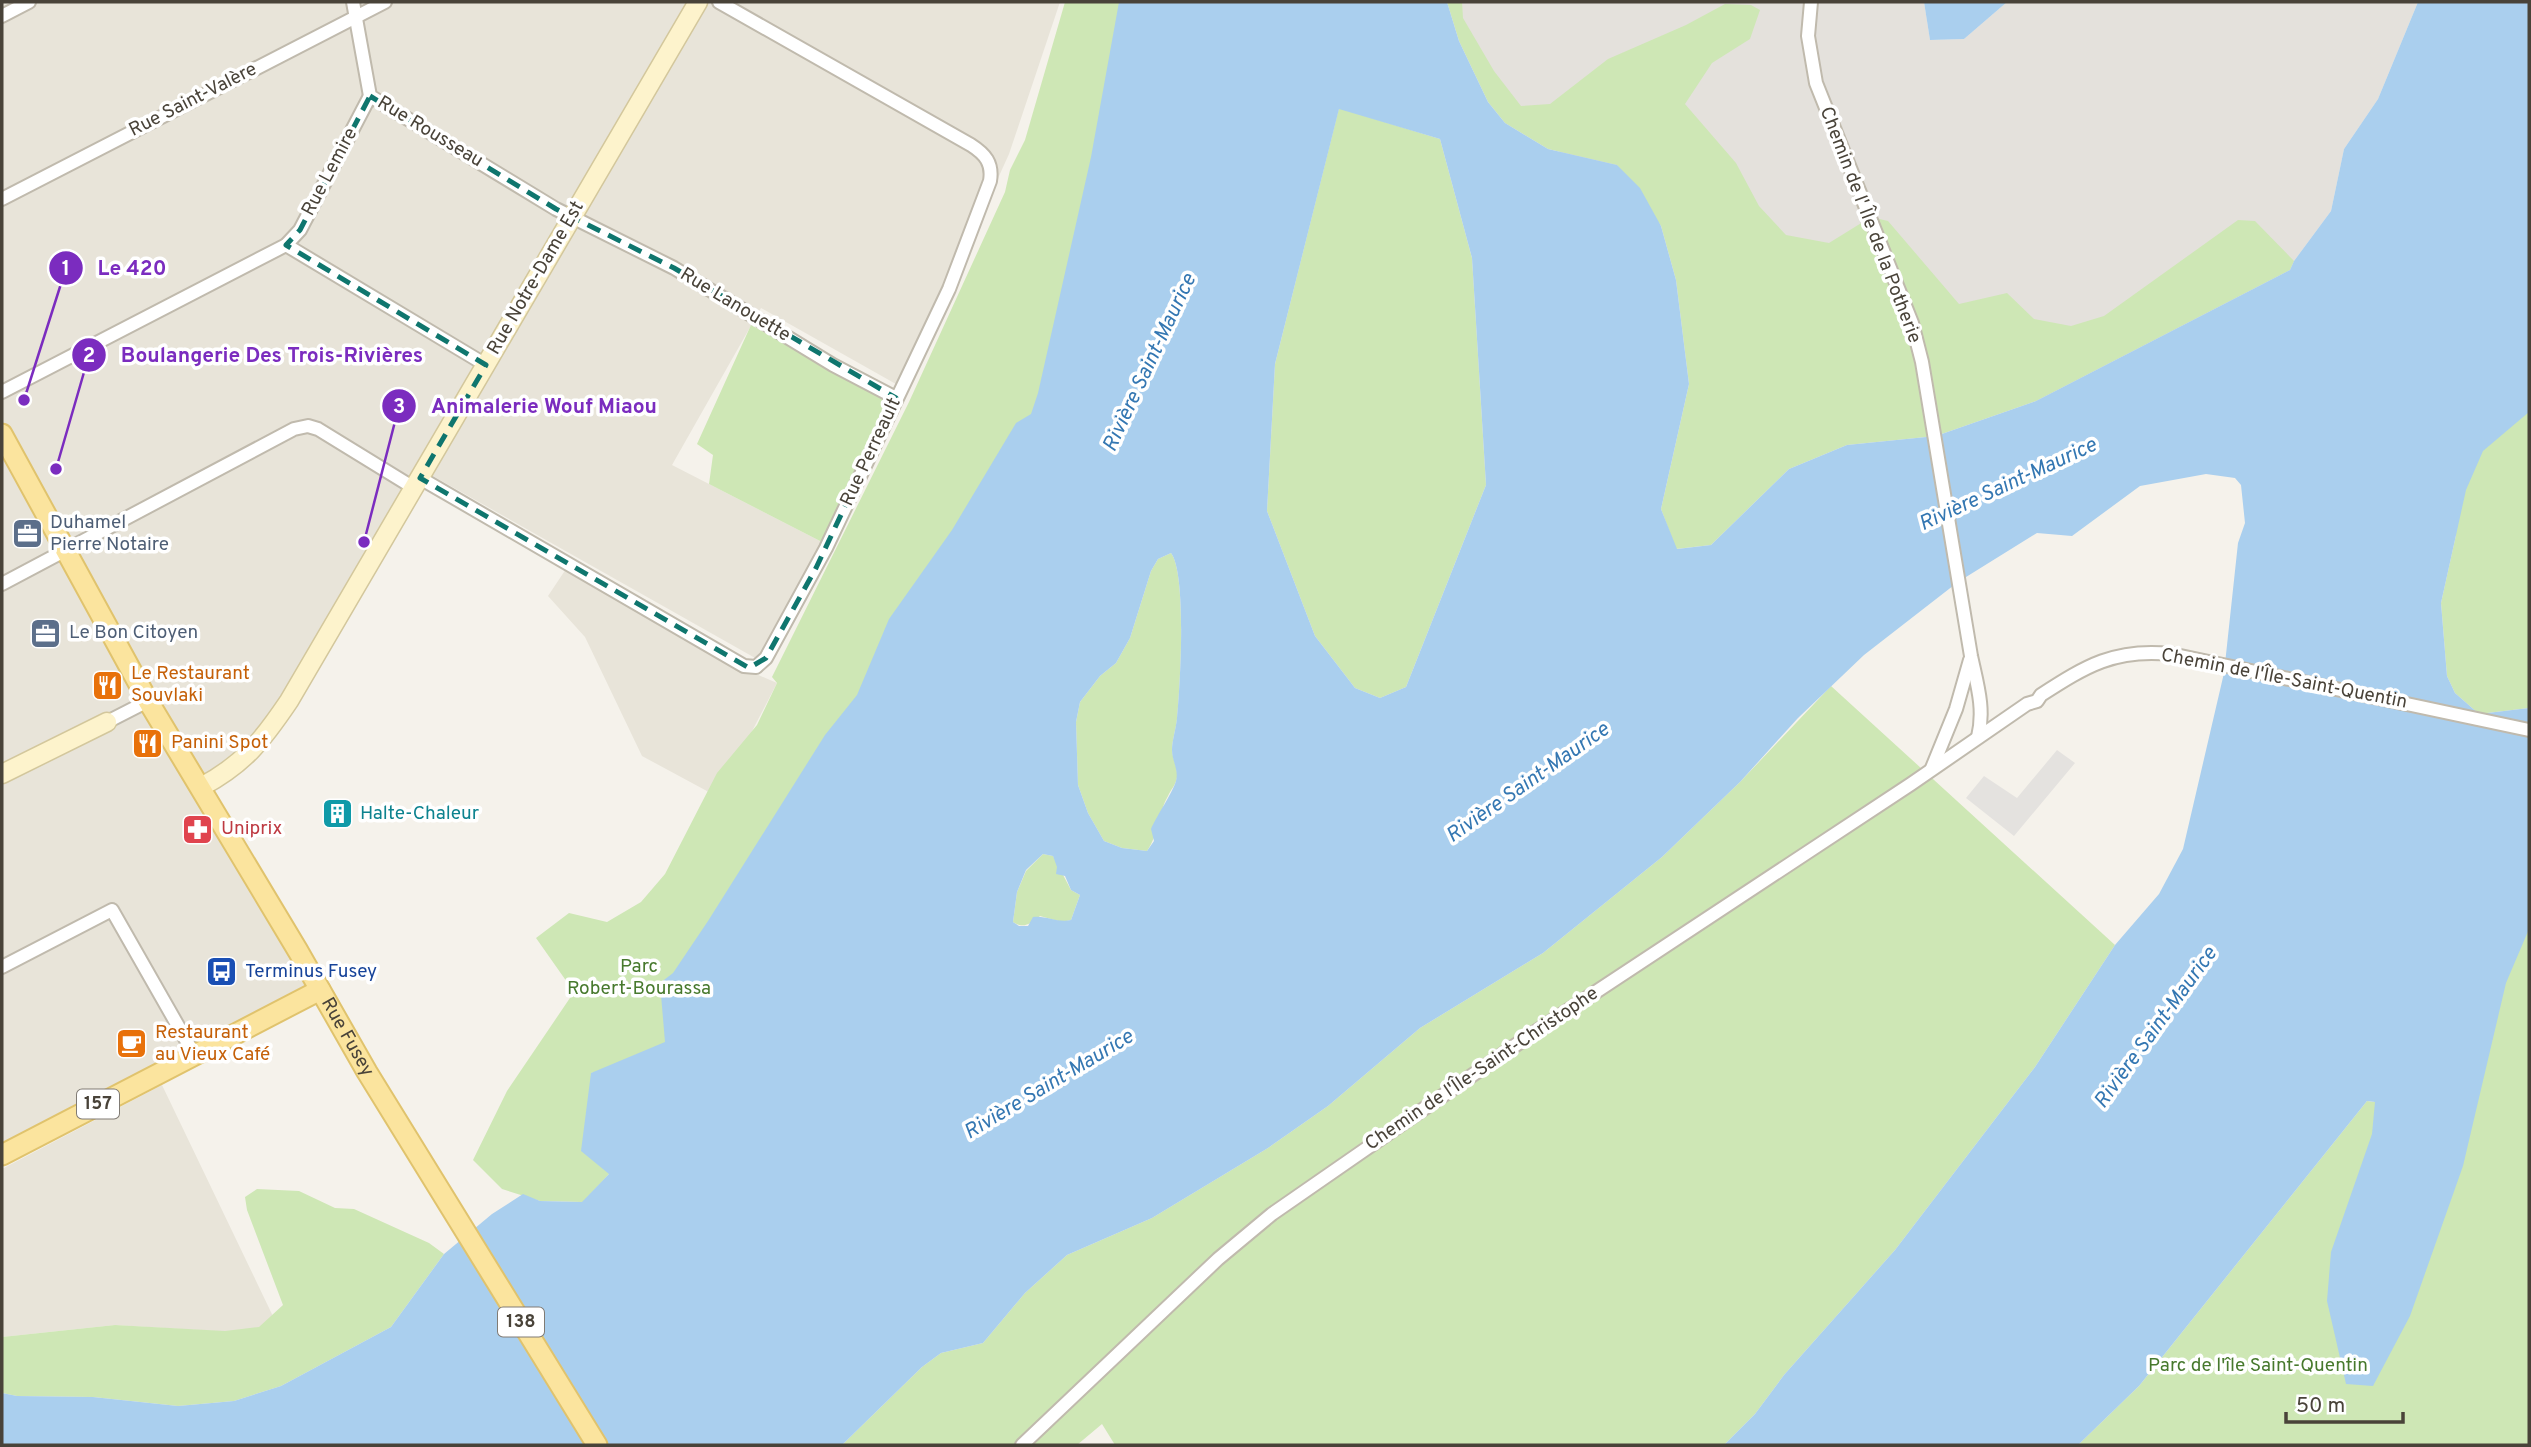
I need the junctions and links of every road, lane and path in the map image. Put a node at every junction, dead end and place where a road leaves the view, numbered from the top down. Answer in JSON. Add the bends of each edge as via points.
{"nodes":[{"id":1,"x":29,"y":2,"type":"edge"},
{"id":2,"x":353,"y":2,"type":"edge"},
{"id":3,"x":385,"y":2,"type":"edge"},
{"id":4,"x":697,"y":2,"type":"edge"},
{"id":5,"x":719,"y":2,"type":"edge"},
{"id":6,"x":1811,"y":2,"type":"edge"},
{"id":7,"x":2,"y":16,"type":"edge"},
{"id":8,"x":356,"y":16,"type":"junction"},
{"id":9,"x":370,"y":96,"type":"junction"},
{"id":10,"x":2,"y":199,"type":"edge"},
{"id":11,"x":572,"y":216,"type":"junction"},
{"id":12,"x":286,"y":245,"type":"junction"},
{"id":13,"x":486,"y":365,"type":"junction"},
{"id":14,"x":2,"y":392,"type":"edge"},
{"id":15,"x":896,"y":398,"type":"junction"},
{"id":16,"x":2,"y":434,"type":"edge"},
{"id":17,"x":417,"y":483,"type":"junction"},
{"id":18,"x":67,"y":550,"type":"junction"},
{"id":19,"x":2,"y":584,"type":"edge"},
{"id":20,"x":1970,"y":652,"type":"junction"},
{"id":21,"x":148,"y":701,"type":"junction"},
{"id":22,"x":107,"y":722,"type":"joint"},
{"id":23,"x":2529,"y":730,"type":"edge"},
{"id":24,"x":1978,"y":737,"type":"junction"},
{"id":25,"x":1931,"y":770,"type":"junction"},
{"id":26,"x":2,"y":774,"type":"edge"},
{"id":27,"x":201,"y":787,"type":"junction"},
{"id":28,"x":2,"y":967,"type":"edge"},
{"id":29,"x":320,"y":990,"type":"junction"},
{"id":30,"x":194,"y":1054,"type":"junction"},
{"id":31,"x":2,"y":1155,"type":"edge"},
{"id":32,"x":597,"y":1445,"type":"edge"},
{"id":33,"x":1022,"y":1445,"type":"edge"}],
"edges":[{"from":1,"to":7,"type":"street"},
{"from":2,"to":8,"type":"street","name":"Rue Rousseau"},
{"from":3,"to":8,"type":"street","name":"Rue Saint-Valère"},
{"from":4,"to":11,"type":"street","name":"Rue Notre-Dame Est"},
{"from":5,"to":15,"type":"street","name":"Rue Perreault","via":[[971,145],[989,160],[990,181],[955,274]]},
{"from":6,"to":20,"type":"street","name":"Chemin de l' Île de la Potherie","via":[[1808,36],[1816,83],[1912,323],[1922,362]]},
{"from":8,"to":9,"type":"street","name":"Rue Rousseau"},
{"from":8,"to":10,"type":"street","name":"Rue Saint-Valère"},
{"from":9,"to":11,"type":"street","name":"Rue Rousseau"},
{"from":9,"to":12,"type":"street","name":"Rue Lemire","via":[[300,230]]},
{"from":11,"to":13,"type":"street","name":"Rue Notre-Dame Est"},
{"from":11,"to":15,"type":"street","name":"Rue Lanouette","via":[[674,268],[839,369]]},
{"from":12,"to":13,"type":"street"},
{"from":12,"to":14,"type":"street"},
{"from":13,"to":17,"type":"street","name":"Rue Notre-Dame Est"},
{"from":15,"to":17,"type":"street","name":"Rue Perreault","via":[[827,548],[756,667],[744,666]]},
{"from":16,"to":18,"type":"main road","name":"Rue Fusey","number":"138"},
{"from":17,"to":18,"type":"street","via":[[318,429],[304,426]]},
{"from":17,"to":27,"type":"street","name":"Rue Notre-Dame Est","via":[[280,715],[243,761]]},
{"from":18,"to":19,"type":"street"},
{"from":18,"to":21,"type":"main road","name":"Rue Fusey","number":"138"},
{"from":20,"to":24,"type":"street","name":"Chemin de l' Île de la Potherie","via":[[1982,716]]},
{"from":20,"to":25,"type":"street","via":[[1956,709]]},
{"from":21,"to":22,"type":"street"},
{"from":21,"to":27,"type":"main road","name":"Rue Fusey","number":"138"},
{"from":22,"to":26,"type":"street"},
{"from":23,"to":24,"type":"street","name":"Chemin de l'Île-Saint-Quentin","via":[[2153,652],[2104,659],[2079,671]]},
{"from":24,"to":25,"type":"street","name":"Chemin de l'Île-Saint-Christophe"},
{"from":25,"to":33,"type":"street","name":"Chemin de l'Île-Saint-Christophe","via":[[1523,1040],[1272,1214],[1218,1259]]},
{"from":27,"to":29,"type":"main road","name":"Rue Fusey","number":"138"},
{"from":28,"to":30,"type":"street","via":[[112,910]]},
{"from":29,"to":30,"type":"main road","number":"157"},
{"from":29,"to":32,"type":"main road","name":"Rue Fusey","number":"138"},
{"from":30,"to":31,"type":"main road","number":"157"}]}
